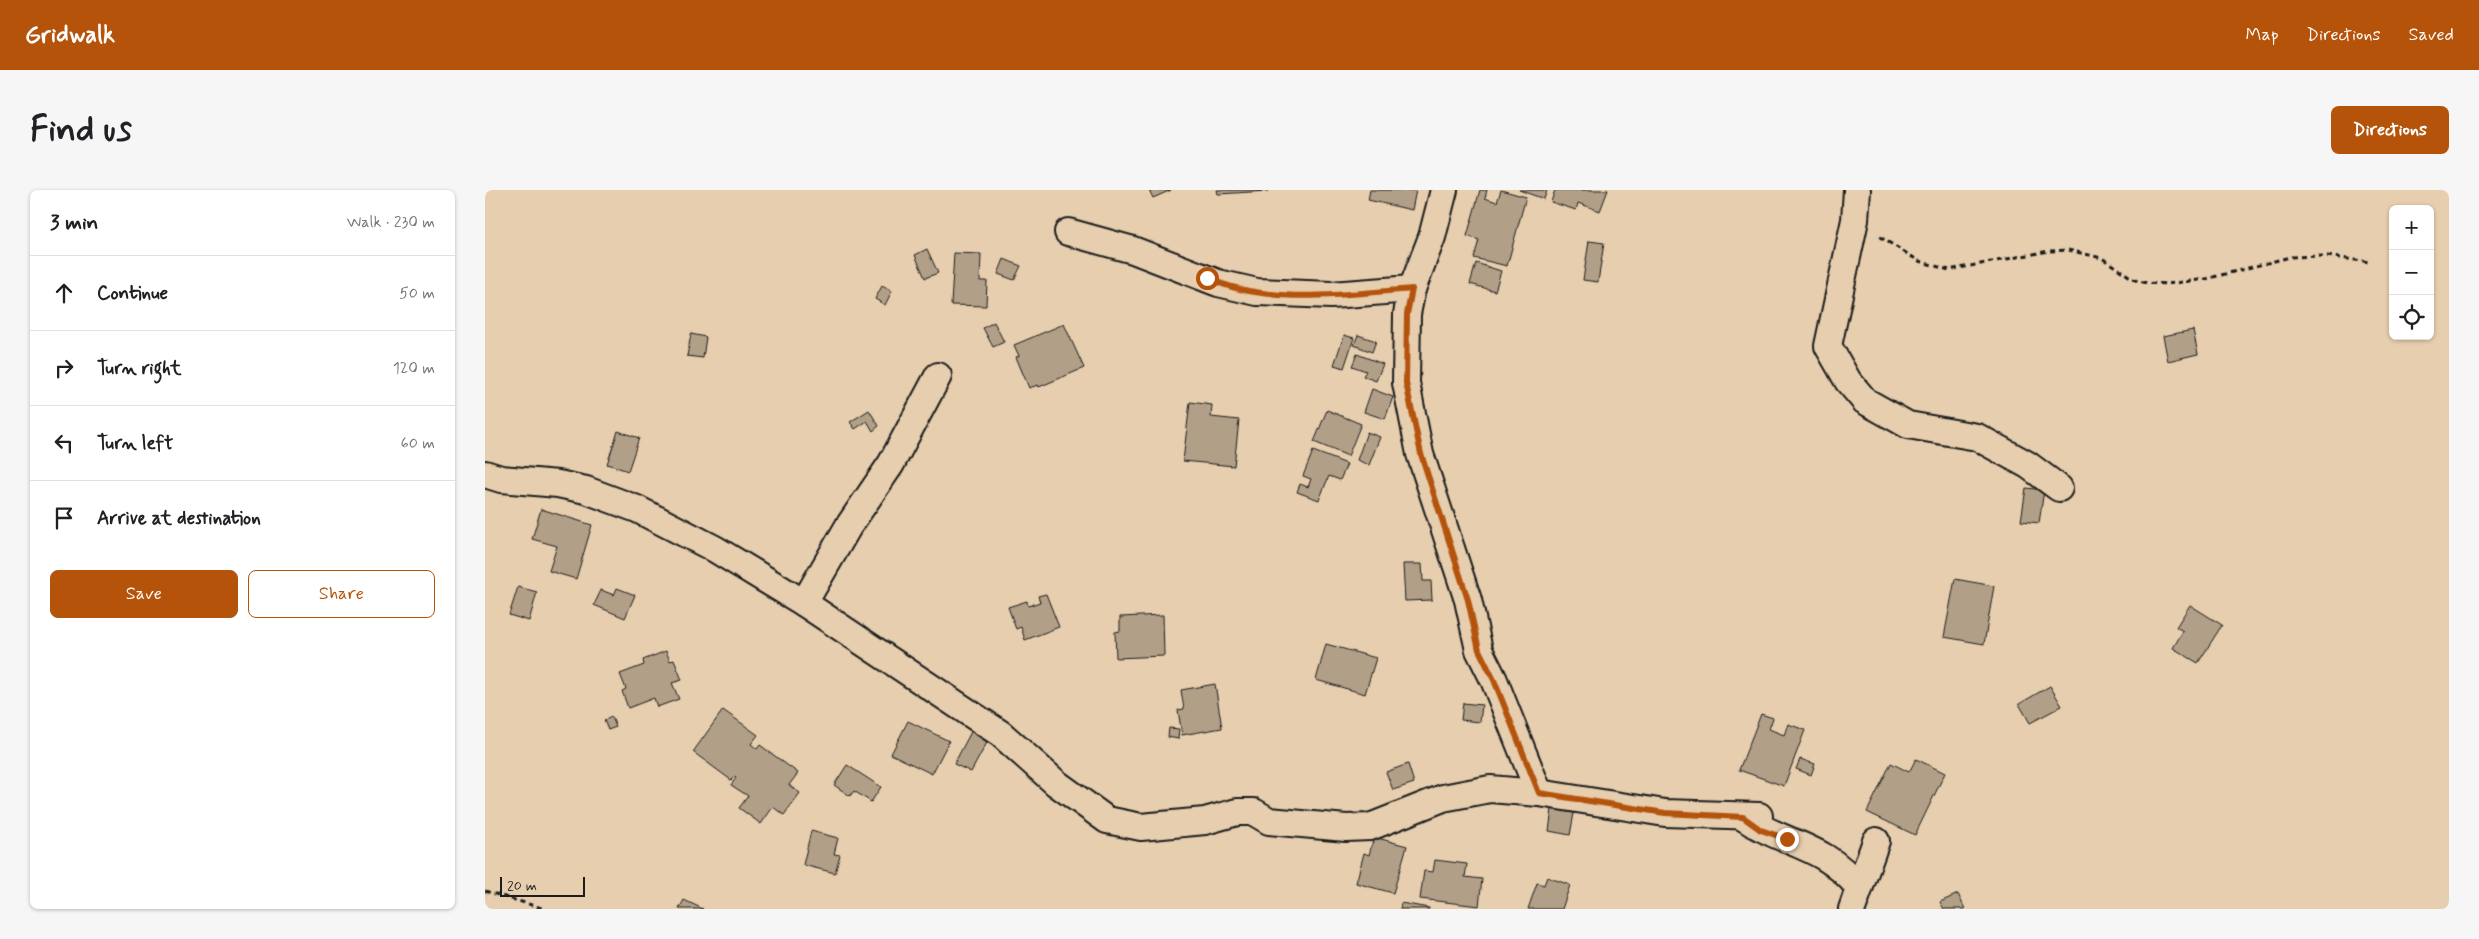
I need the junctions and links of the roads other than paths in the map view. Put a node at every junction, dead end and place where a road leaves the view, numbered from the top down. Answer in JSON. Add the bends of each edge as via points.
{"nodes":[{"id":1,"x":1444,"y":190,"type":"edge"},
{"id":2,"x":1857,"y":190,"type":"edge"},
{"id":3,"x":1068,"y":232,"type":"dead end"},
{"id":4,"x":1412,"y":289,"type":"junction"},
{"id":5,"x":938,"y":376,"type":"dead end"},
{"id":6,"x":485,"y":474,"type":"edge"},
{"id":7,"x":2059,"y":488,"type":"dead end"},
{"id":8,"x":805,"y":603,"type":"junction"},
{"id":9,"x":1539,"y":793,"type":"junction"},
{"id":10,"x":1876,"y":840,"type":"dead end"},
{"id":11,"x":1855,"y":898,"type":"edge"}],
"edges":[{"from":1,"to":4,"type":"street","via":[[1432,237]]},
{"from":2,"to":7,"type":"street","via":[[1855,220],[1828,346],[1848,381],[1865,401],[1908,425],[1977,437],[2028,465]]},
{"from":3,"to":4,"type":"street","via":[[1133,250],[1218,283],[1257,292],[1331,295]]},
{"from":4,"to":9,"type":"street","via":[[1407,314],[1406,383],[1421,454],[1468,600],[1479,650]]},
{"from":5,"to":8,"type":"street","via":[[891,464],[844,533]]},
{"from":6,"to":8,"type":"street","via":[[501,479],[558,484],[619,501],[715,548]]},
{"from":8,"to":9,"type":"street","via":[[1001,734],[1056,783],[1107,820],[1141,827],[1205,821],[1237,812],[1253,812],[1269,821],[1370,827],[1443,798],[1490,789]]},
{"from":9,"to":11,"type":"street","via":[[1665,813],[1751,817],[1761,830],[1804,845],[1848,873]]},
{"from":10,"to":11,"type":"street"}]}
